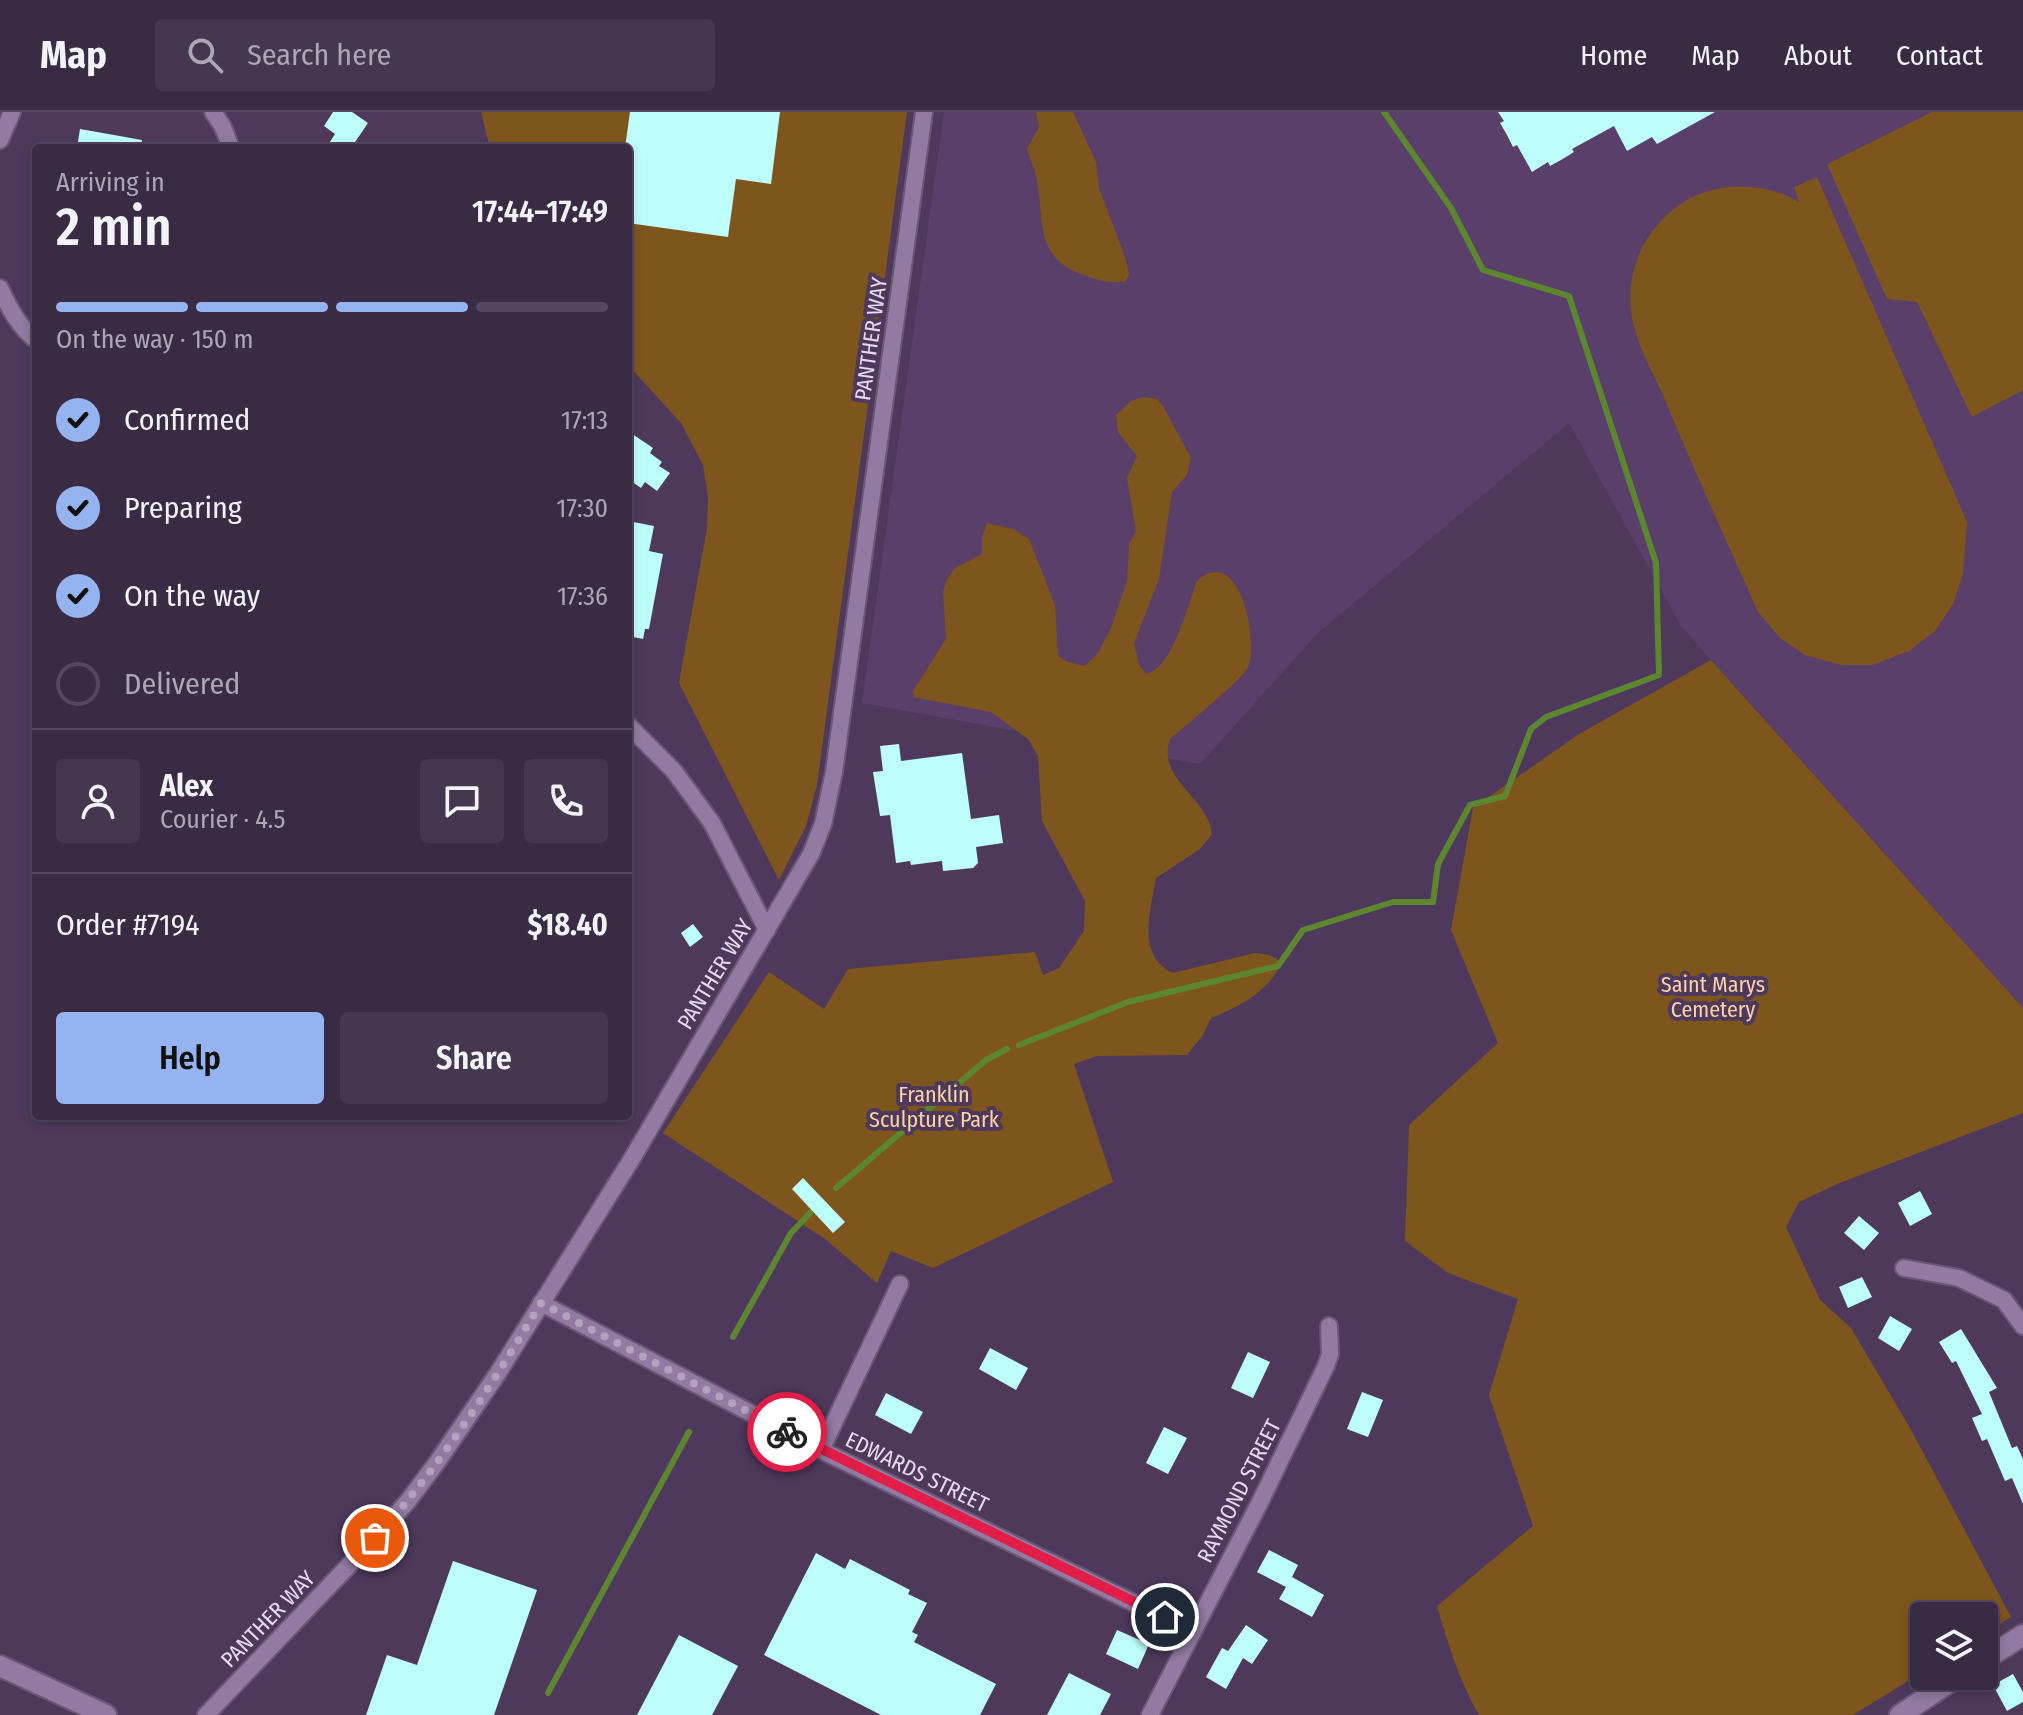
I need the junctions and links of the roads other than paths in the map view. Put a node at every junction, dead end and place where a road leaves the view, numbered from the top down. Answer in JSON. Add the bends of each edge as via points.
{"nodes":[{"id":1,"x":12,"y":112,"type":"edge"},
{"id":2,"x":213,"y":112,"type":"edge"},
{"id":3,"x":924,"y":112,"type":"edge"},
{"id":4,"x":0,"y":140,"type":"edge"},
{"id":5,"x":229,"y":144,"type":"edge"},
{"id":6,"x":0,"y":288,"type":"edge"},
{"id":7,"x":32,"y":337,"type":"edge"},
{"id":8,"x":632,"y":729,"type":"edge"},
{"id":9,"x":767,"y":930,"type":"junction"},
{"id":10,"x":1904,"y":1268,"type":"dead end"},
{"id":11,"x":900,"y":1284,"type":"dead end"},
{"id":12,"x":541,"y":1303,"type":"junction"},
{"id":13,"x":1329,"y":1326,"type":"dead end"},
{"id":14,"x":2023,"y":1326,"type":"edge"},
{"id":15,"x":821,"y":1450,"type":"junction"},
{"id":16,"x":1191,"y":1631,"type":"junction"},
{"id":17,"x":2023,"y":1635,"type":"edge"},
{"id":18,"x":1998,"y":1651,"type":"edge"},
{"id":19,"x":0,"y":1666,"type":"edge"},
{"id":20,"x":1944,"y":1690,"type":"edge"},
{"id":21,"x":1926,"y":1707,"type":"edge"},
{"id":22,"x":106,"y":1715,"type":"edge"},
{"id":23,"x":206,"y":1715,"type":"edge"},
{"id":24,"x":1150,"y":1715,"type":"edge"},
{"id":25,"x":1900,"y":1715,"type":"edge"}],
"edges":[{"from":1,"to":4,"type":"street"},
{"from":2,"to":5,"type":"street"},
{"from":3,"to":9,"type":"street","name":"PANTHER WAY","via":[[829,799],[811,854]]},
{"from":6,"to":7,"type":"street"},
{"from":8,"to":9,"type":"street","via":[[674,771],[712,823]]},
{"from":9,"to":12,"type":"street","name":"PANTHER WAY"},
{"from":10,"to":14,"type":"street","via":[[1959,1278],[2004,1300]]},
{"from":11,"to":15,"type":"street"},
{"from":12,"to":15,"type":"street","name":"EDWARDS STREET"},
{"from":12,"to":23,"type":"street","name":"PANTHER WAY","via":[[408,1501]]},
{"from":13,"to":16,"type":"street","name":"RAYMOND STREET","via":[[1326,1366]]},
{"from":15,"to":16,"type":"street","name":"EDWARDS STREET"},
{"from":16,"to":24,"type":"street","name":"RAYMOND STREET"},
{"from":17,"to":18,"type":"main road"},
{"from":19,"to":22,"type":"main road"},
{"from":20,"to":21,"type":"main road"},
{"from":21,"to":25,"type":"main road"}]}
